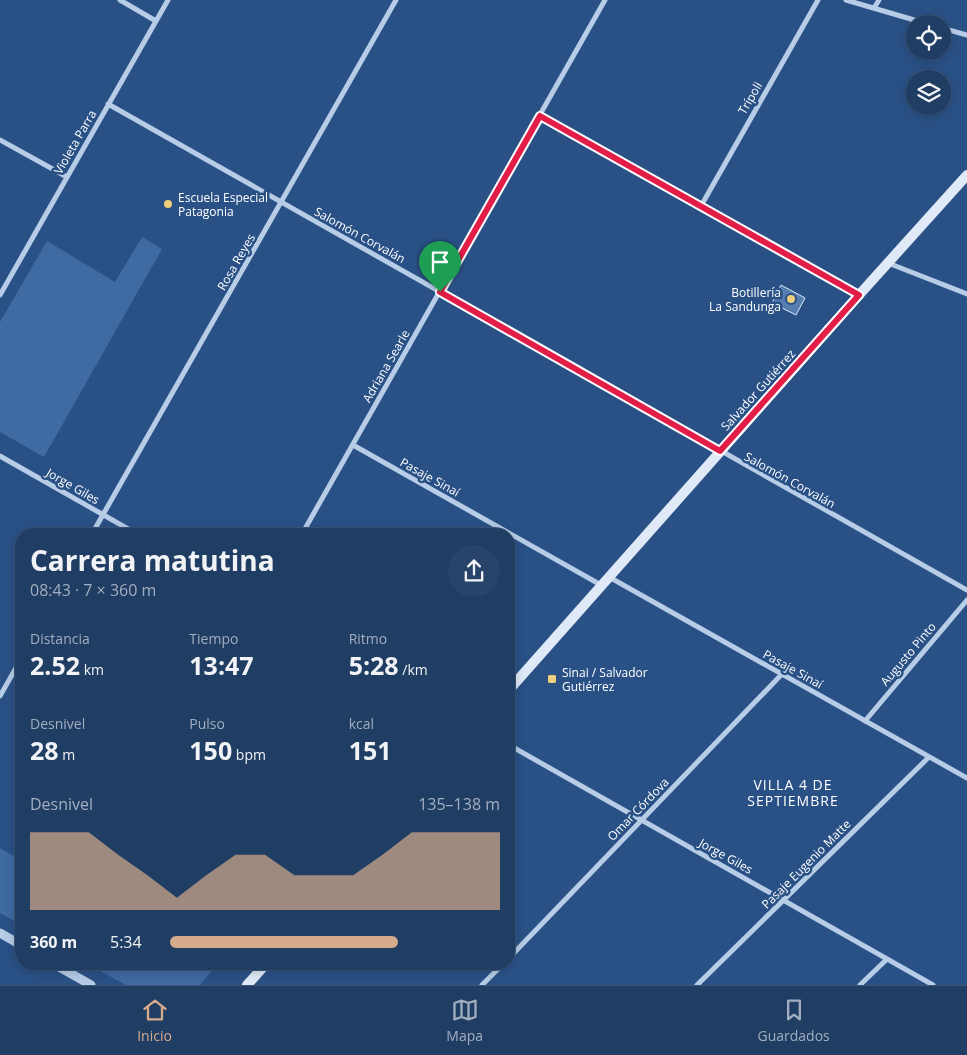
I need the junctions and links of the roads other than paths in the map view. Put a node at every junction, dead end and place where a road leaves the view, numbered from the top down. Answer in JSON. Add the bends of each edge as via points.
{"nodes":[{"id":1,"x":120,"y":0,"type":"edge"},
{"id":2,"x":168,"y":0,"type":"edge"},
{"id":3,"x":396,"y":0,"type":"edge"},
{"id":4,"x":605,"y":0,"type":"edge"},
{"id":5,"x":818,"y":0,"type":"edge"},
{"id":6,"x":846,"y":0,"type":"edge"},
{"id":7,"x":879,"y":0,"type":"edge"},
{"id":8,"x":874,"y":8,"type":"junction"},
{"id":9,"x":906,"y":17,"type":"edge"},
{"id":10,"x":156,"y":21,"type":"junction"},
{"id":11,"x":951,"y":31,"type":"edge"},
{"id":12,"x":967,"y":35,"type":"edge"},
{"id":13,"x":108,"y":104,"type":"junction"},
{"id":14,"x":540,"y":116,"type":"junction"},
{"id":15,"x":0,"y":140,"type":"edge"},
{"id":16,"x":967,"y":175,"type":"edge"},
{"id":17,"x":67,"y":177,"type":"junction"},
{"id":18,"x":281,"y":202,"type":"junction"},
{"id":19,"x":701,"y":206,"type":"junction"},
{"id":20,"x":888,"y":263,"type":"junction"},
{"id":21,"x":440,"y":292,"type":"junction"},
{"id":22,"x":0,"y":294,"type":"edge"},
{"id":23,"x":967,"y":294,"type":"edge"},
{"id":24,"x":859,"y":295,"type":"junction"},
{"id":25,"x":353,"y":445,"type":"junction"},
{"id":26,"x":720,"y":451,"type":"junction"},
{"id":27,"x":0,"y":456,"type":"edge"},
{"id":28,"x":103,"y":515,"type":"junction"},
{"id":29,"x":95,"y":528,"type":"edge"},
{"id":30,"x":126,"y":528,"type":"edge"},
{"id":31,"x":305,"y":528,"type":"edge"},
{"id":32,"x":501,"y":528,"type":"edge"},
{"id":33,"x":515,"y":536,"type":"edge"},
{"id":34,"x":609,"y":577,"type":"junction"},
{"id":35,"x":602,"y":585,"type":"junction"},
{"id":36,"x":967,"y":590,"type":"edge"},
{"id":37,"x":967,"y":600,"type":"edge"},
{"id":38,"x":15,"y":670,"type":"edge"},
{"id":39,"x":782,"y":674,"type":"junction"},
{"id":40,"x":515,"y":683,"type":"edge"},
{"id":41,"x":0,"y":696,"type":"edge"},
{"id":42,"x":865,"y":721,"type":"junction"},
{"id":43,"x":515,"y":747,"type":"edge"},
{"id":44,"x":929,"y":757,"type":"junction"},
{"id":45,"x":967,"y":778,"type":"edge"},
{"id":46,"x":642,"y":820,"type":"junction"},
{"id":47,"x":784,"y":900,"type":"junction"},
{"id":48,"x":0,"y":933,"type":"edge"},
{"id":49,"x":15,"y":942,"type":"edge"},
{"id":50,"x":515,"y":952,"type":"edge"},
{"id":51,"x":887,"y":959,"type":"junction"},
{"id":52,"x":66,"y":970,"type":"edge"},
{"id":53,"x":261,"y":970,"type":"edge"},
{"id":54,"x":497,"y":970,"type":"edge"},
{"id":55,"x":91,"y":985,"type":"edge"},
{"id":56,"x":247,"y":985,"type":"edge"},
{"id":57,"x":482,"y":985,"type":"edge"},
{"id":58,"x":697,"y":985,"type":"edge"},
{"id":59,"x":860,"y":985,"type":"edge"},
{"id":60,"x":933,"y":985,"type":"edge"}],
"edges":[{"from":1,"to":10,"type":"street"},
{"from":2,"to":10,"type":"street","name":"Violeta Parra"},
{"from":3,"to":18,"type":"street","name":"Rosa Reyes"},
{"from":4,"to":14,"type":"street","name":"Adriana Searle"},
{"from":5,"to":19,"type":"street","name":"Trípoli"},
{"from":6,"to":8,"type":"street"},
{"from":7,"to":8,"type":"street"},
{"from":8,"to":9,"type":"street"},
{"from":10,"to":13,"type":"street","name":"Violeta Parra"},
{"from":11,"to":12,"type":"street"},
{"from":13,"to":17,"type":"street","name":"Violeta Parra"},
{"from":13,"to":18,"type":"street","name":"Salomón Corvalán"},
{"from":14,"to":19,"type":"street"},
{"from":14,"to":21,"type":"street","name":"Adriana Searle"},
{"from":15,"to":17,"type":"street"},
{"from":16,"to":20,"type":"main road","name":"Salvador Gutiérrez"},
{"from":17,"to":22,"type":"street","name":"Violeta Parra"},
{"from":18,"to":21,"type":"street","name":"Salomón Corvalán"},
{"from":18,"to":28,"type":"street","name":"Rosa Reyes"},
{"from":19,"to":24,"type":"street"},
{"from":20,"to":23,"type":"street"},
{"from":20,"to":24,"type":"main road","name":"Salvador Gutiérrez"},
{"from":21,"to":25,"type":"street","name":"Adriana Searle"},
{"from":21,"to":26,"type":"street","name":"Salomón Corvalán"},
{"from":24,"to":26,"type":"main road","name":"Salvador Gutiérrez"},
{"from":25,"to":31,"type":"street","name":"Adriana Searle"},
{"from":25,"to":32,"type":"street","name":"Pasaje Sinaí"},
{"from":26,"to":34,"type":"main road","name":"Salvador Gutiérrez"},
{"from":26,"to":36,"type":"street","name":"Salomón Corvalán"},
{"from":27,"to":28,"type":"street","name":"Jorge Giles"},
{"from":28,"to":29,"type":"street","name":"Rosa Reyes"},
{"from":28,"to":30,"type":"street","name":"Jorge Giles"},
{"from":33,"to":35,"type":"street","name":"Pasaje Sinaí"},
{"from":34,"to":35,"type":"main road","name":"Salvador Gutiérrez"},
{"from":34,"to":39,"type":"street","name":"Pasaje Sinaí"},
{"from":35,"to":40,"type":"main road","name":"Salvador Gutiérrez"},
{"from":37,"to":42,"type":"street","name":"Augusto Pinto"},
{"from":38,"to":41,"type":"street"},
{"from":39,"to":42,"type":"street","name":"Pasaje Sinaí"},
{"from":39,"to":46,"type":"street","name":"Omar Córdova"},
{"from":42,"to":44,"type":"street","name":"Pasaje Sinaí"},
{"from":43,"to":46,"type":"street","name":"Jorge Giles"},
{"from":44,"to":45,"type":"street","name":"Pasaje Sinaí"},
{"from":44,"to":47,"type":"street","name":"Pasaje Eugenio Matte"},
{"from":46,"to":47,"type":"street","name":"Jorge Giles"},
{"from":46,"to":50,"type":"street","name":"Omar Córdova"},
{"from":47,"to":51,"type":"street","name":"Jorge Giles"},
{"from":47,"to":58,"type":"street","name":"Pasaje Eugenio Matte"},
{"from":48,"to":49,"type":"street"},
{"from":51,"to":59,"type":"street"},
{"from":51,"to":60,"type":"street","name":"Jorge Giles"},
{"from":52,"to":55,"type":"street"},
{"from":53,"to":56,"type":"main road"},
{"from":54,"to":57,"type":"street"}]}
